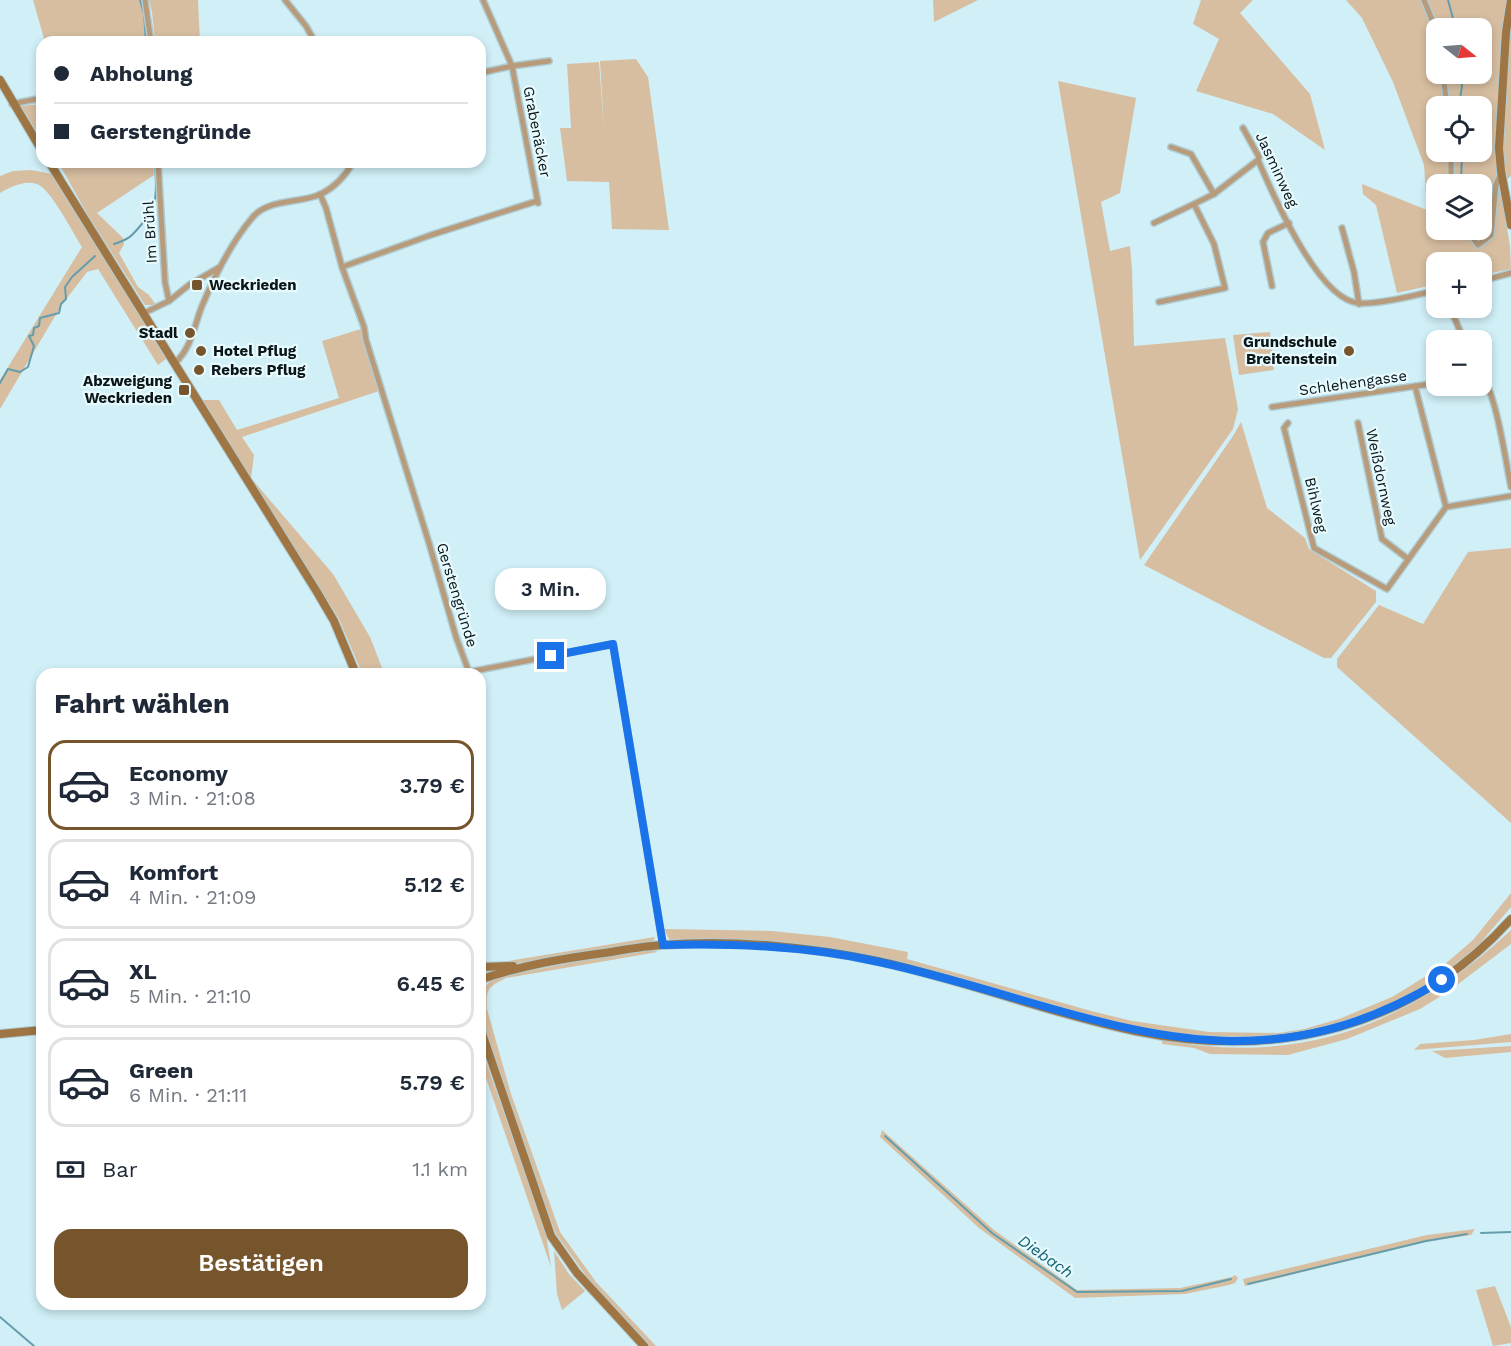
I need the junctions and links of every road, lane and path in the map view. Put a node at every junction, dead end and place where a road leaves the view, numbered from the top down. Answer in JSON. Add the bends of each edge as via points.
{"nodes":[{"id":1,"x":145,"y":0,"type":"edge"},
{"id":2,"x":285,"y":0,"type":"edge"},
{"id":3,"x":483,"y":0,"type":"edge"},
{"id":4,"x":1424,"y":0,"type":"edge"},
{"id":5,"x":1511,"y":0,"type":"edge"},
{"id":6,"x":1431,"y":18,"type":"edge"},
{"id":7,"x":150,"y":36,"type":"edge"},
{"id":8,"x":312,"y":36,"type":"edge"},
{"id":9,"x":549,"y":61,"type":"dead end"},
{"id":10,"x":512,"y":66,"type":"junction"},
{"id":11,"x":486,"y":72,"type":"edge"},
{"id":12,"x":0,"y":80,"type":"edge"},
{"id":13,"x":36,"y":99,"type":"edge"},
{"id":14,"x":12,"y":104,"type":"junction"},
{"id":15,"x":1243,"y":128,"type":"dead end"},
{"id":16,"x":36,"y":142,"type":"edge"},
{"id":17,"x":1171,"y":147,"type":"dead end"},
{"id":18,"x":1258,"y":160,"type":"junction"},
{"id":19,"x":54,"y":168,"type":"edge"},
{"id":20,"x":159,"y":168,"type":"edge"},
{"id":21,"x":349,"y":168,"type":"edge"},
{"id":22,"x":1501,"y":171,"type":"junction"},
{"id":23,"x":320,"y":194,"type":"junction"},
{"id":24,"x":1214,"y":194,"type":"junction"},
{"id":25,"x":1194,"y":204,"type":"junction"},
{"id":26,"x":1154,"y":223,"type":"dead end"},
{"id":27,"x":1289,"y":223,"type":"junction"},
{"id":28,"x":1492,"y":225,"type":"edge"},
{"id":29,"x":1511,"y":225,"type":"edge"},
{"id":30,"x":1342,"y":228,"type":"dead end"},
{"id":31,"x":219,"y":267,"type":"junction"},
{"id":32,"x":342,"y":267,"type":"junction"},
{"id":33,"x":1511,"y":273,"type":"edge"},
{"id":34,"x":1492,"y":278,"type":"edge"},
{"id":35,"x":1272,"y":286,"type":"dead end"},
{"id":36,"x":1426,"y":292,"type":"edge"},
{"id":37,"x":169,"y":301,"type":"junction"},
{"id":38,"x":1159,"y":302,"type":"dead end"},
{"id":39,"x":1359,"y":304,"type":"junction"},
{"id":40,"x":144,"y":313,"type":"junction"},
{"id":41,"x":175,"y":363,"type":"junction"},
{"id":42,"x":1426,"y":384,"type":"edge"},
{"id":43,"x":1415,"y":386,"type":"junction"},
{"id":44,"x":1491,"y":396,"type":"edge"},
{"id":45,"x":1272,"y":407,"type":"dead end"},
{"id":46,"x":1288,"y":423,"type":"dead end"},
{"id":47,"x":1358,"y":423,"type":"dead end"},
{"id":48,"x":1511,"y":487,"type":"edge"},
{"id":49,"x":1511,"y":496,"type":"edge"},
{"id":50,"x":1446,"y":507,"type":"junction"},
{"id":51,"x":1408,"y":559,"type":"junction"},
{"id":52,"x":354,"y":668,"type":"edge"},
{"id":53,"x":468,"y":668,"type":"edge"},
{"id":54,"x":486,"y":669,"type":"edge"},
{"id":55,"x":1511,"y":919,"type":"edge"},
{"id":56,"x":663,"y":945,"type":"junction"},
{"id":57,"x":521,"y":966,"type":"junction"},
{"id":58,"x":486,"y":968,"type":"edge"},
{"id":59,"x":486,"y":981,"type":"edge"},
{"id":60,"x":36,"y":1031,"type":"edge"},
{"id":61,"x":0,"y":1034,"type":"edge"},
{"id":62,"x":486,"y":1046,"type":"edge"},
{"id":63,"x":644,"y":1346,"type":"edge"}],
"edges":[{"from":1,"to":7,"type":"street"},
{"from":2,"to":8,"type":"street"},
{"from":3,"to":10,"type":"street","name":"Grabenäcker"},
{"from":4,"to":6,"type":"street"},
{"from":5,"to":22,"type":"main road","via":[[1500,117]]},
{"from":9,"to":10,"type":"street"},
{"from":10,"to":11,"type":"street"},
{"from":10,"to":32,"type":"street","name":"Grabenäcker","via":[[538,202]]},
{"from":12,"to":14,"type":"main road"},
{"from":13,"to":14,"type":"street"},
{"from":14,"to":16,"type":"main road"},
{"from":15,"to":18,"type":"street","name":"Jasminweg"},
{"from":17,"to":24,"type":"street","via":[[1191,154]]},
{"from":18,"to":24,"type":"street"},
{"from":18,"to":27,"type":"street","name":"Jasminweg"},
{"from":19,"to":40,"type":"main road"},
{"from":20,"to":37,"type":"street","name":"Im Brühl"},
{"from":21,"to":23,"type":"street"},
{"from":22,"to":28,"type":"street"},
{"from":22,"to":29,"type":"main road"},
{"from":23,"to":31,"type":"street","via":[[253,215]]},
{"from":23,"to":32,"type":"street","name":"Gerstengründe"},
{"from":24,"to":25,"type":"street"},
{"from":25,"to":26,"type":"street"},
{"from":25,"to":38,"type":"street","via":[[1214,244],[1225,288]]},
{"from":27,"to":35,"type":"street","name":"Jasminweg","via":[[1268,233],[1263,242]]},
{"from":27,"to":39,"type":"street","name":"Jasminweg","via":[[1317,274],[1340,297]]},
{"from":30,"to":39,"type":"street"},
{"from":31,"to":37,"type":"street"},
{"from":31,"to":41,"type":"street","via":[[189,346]]},
{"from":32,"to":53,"type":"street","name":"Gerstengründe","via":[[364,327]]},
{"from":33,"to":34,"type":"street"},
{"from":36,"to":39,"type":"street"},
{"from":37,"to":40,"type":"street"},
{"from":40,"to":41,"type":"main road"},
{"from":41,"to":52,"type":"main road","via":[[334,621]]},
{"from":42,"to":43,"type":"street","name":"Schlehengasse"},
{"from":43,"to":45,"type":"street","name":"Schlehengasse"},
{"from":43,"to":50,"type":"street"},
{"from":44,"to":48,"type":"street"},
{"from":46,"to":51,"type":"street","name":"Bihlweg","via":[[1284,428],[1314,548],[1387,589]]},
{"from":47,"to":51,"type":"street","name":"Weißdornweg","via":[[1382,539]]},
{"from":49,"to":50,"type":"street"},
{"from":50,"to":51,"type":"street"},
{"from":54,"to":56,"type":"street","name":"Gerstengründe","via":[[613,644]]},
{"from":55,"to":56,"type":"main road","via":[[1460,967],[1393,1008],[1320,1033],[1252,1041],[1204,1040],[1133,1031],[879,962],[801,948]]},
{"from":56,"to":57,"type":"main road"},
{"from":57,"to":58,"type":"main road"},
{"from":57,"to":59,"type":"main road"},
{"from":60,"to":61,"type":"main road"},
{"from":62,"to":63,"type":"main road","via":[[551,1236],[577,1273]]}]}
